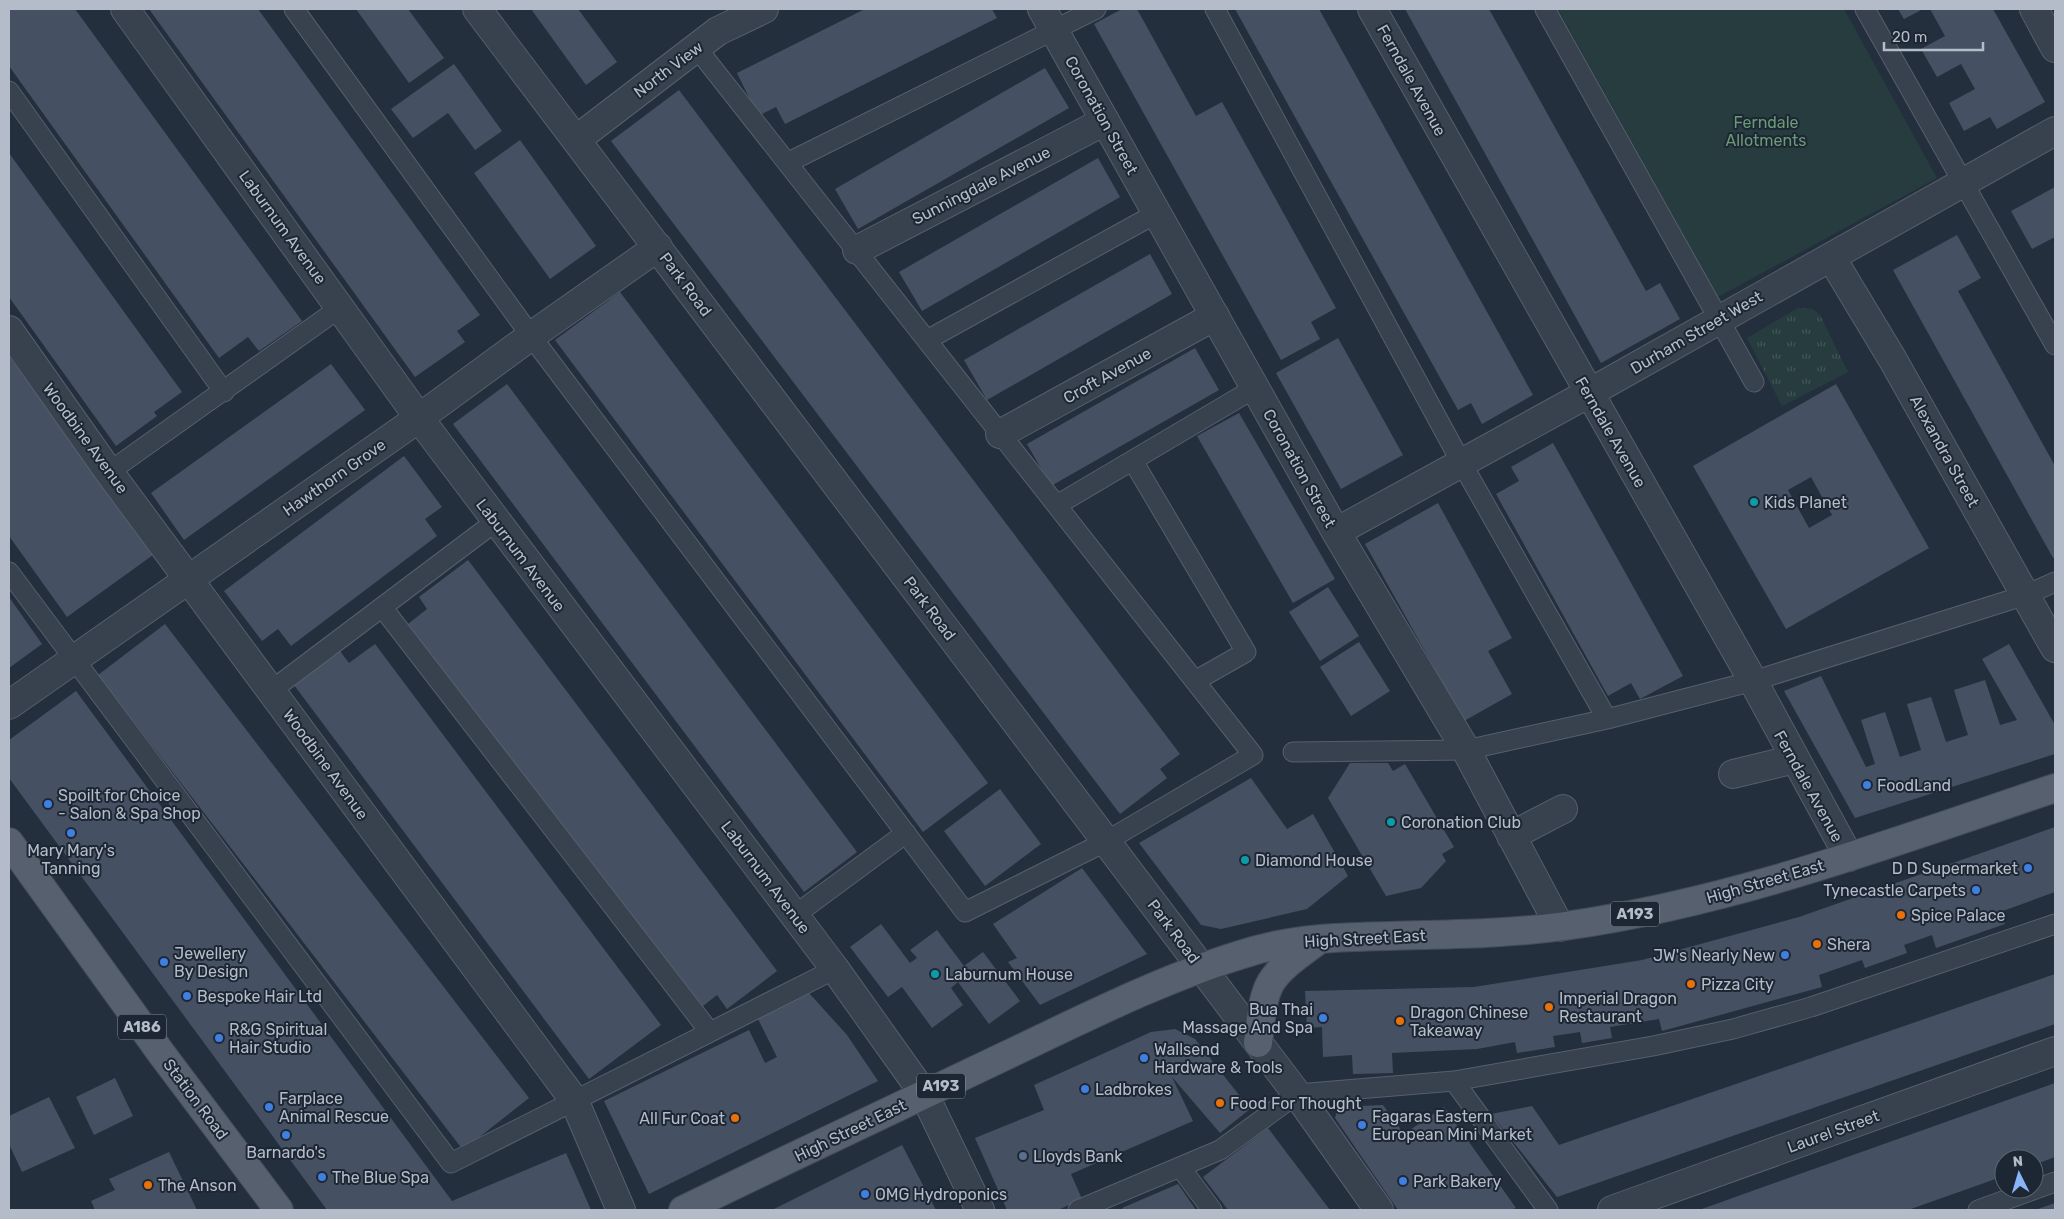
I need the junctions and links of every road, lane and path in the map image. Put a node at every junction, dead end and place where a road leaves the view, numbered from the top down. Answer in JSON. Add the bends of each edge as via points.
{"nodes":[{"id":1,"x":125,"y":9,"type":"edge"},
{"id":2,"x":294,"y":9,"type":"edge"},
{"id":3,"x":477,"y":9,"type":"edge"},
{"id":4,"x":764,"y":9,"type":"edge"},
{"id":5,"x":1096,"y":9,"type":"edge"},
{"id":6,"x":1215,"y":9,"type":"edge"},
{"id":7,"x":1372,"y":9,"type":"edge"},
{"id":8,"x":1545,"y":9,"type":"edge"},
{"id":9,"x":1865,"y":9,"type":"edge"},
{"id":10,"x":2034,"y":9,"type":"edge"},
{"id":11,"x":1048,"y":20,"type":"edge"},
{"id":12,"x":696,"y":47,"type":"junction"},
{"id":13,"x":2055,"y":48,"type":"edge"},
{"id":14,"x":9,"y":92,"type":"edge"},
{"id":15,"x":1105,"y":121,"type":"junction"},
{"id":16,"x":2055,"y":131,"type":"edge"},
{"id":17,"x":577,"y":139,"type":"junction"},
{"id":18,"x":789,"y":162,"type":"junction"},
{"id":19,"x":1964,"y":181,"type":"junction"},
{"id":20,"x":1157,"y":213,"type":"junction"},
{"id":21,"x":658,"y":247,"type":"junction"},
{"id":22,"x":857,"y":250,"type":"junction"},
{"id":23,"x":1831,"y":257,"type":"junction"},
{"id":24,"x":341,"y":307,"type":"junction"},
{"id":25,"x":1215,"y":316,"type":"junction"},
{"id":26,"x":1720,"y":318,"type":"junction"},
{"id":27,"x":9,"y":330,"type":"edge"},
{"id":28,"x":531,"y":336,"type":"junction"},
{"id":29,"x":927,"y":340,"type":"junction"},
{"id":30,"x":2055,"y":345,"type":"edge"},
{"id":31,"x":1754,"y":382,"type":"dead end"},
{"id":32,"x":1255,"y":388,"type":"junction"},
{"id":33,"x":224,"y":392,"type":"junction"},
{"id":34,"x":1589,"y":393,"type":"junction"},
{"id":35,"x":419,"y":418,"type":"junction"},
{"id":36,"x":1000,"y":434,"type":"junction"},
{"id":37,"x":1133,"y":461,"type":"junction"},
{"id":38,"x":1462,"y":462,"type":"junction"},
{"id":39,"x":109,"y":472,"type":"junction"},
{"id":40,"x":1057,"y":505,"type":"junction"},
{"id":41,"x":495,"y":522,"type":"junction"},
{"id":42,"x":1336,"y":532,"type":"junction"},
{"id":43,"x":9,"y":572,"type":"edge"},
{"id":44,"x":189,"y":578,"type":"junction"},
{"id":45,"x":2055,"y":582,"type":"edge"},
{"id":46,"x":2026,"y":596,"type":"junction"},
{"id":47,"x":382,"y":607,"type":"junction"},
{"id":48,"x":2055,"y":648,"type":"edge"},
{"id":49,"x":72,"y":660,"type":"junction"},
{"id":50,"x":1194,"y":681,"type":"junction"},
{"id":51,"x":1753,"y":682,"type":"junction"},
{"id":52,"x":272,"y":690,"type":"junction"},
{"id":53,"x":9,"y":705,"type":"edge"},
{"id":54,"x":1607,"y":720,"type":"junction"},
{"id":55,"x":1466,"y":750,"type":"junction"},
{"id":56,"x":1293,"y":752,"type":"dead end"},
{"id":57,"x":1795,"y":759,"type":"junction"},
{"id":58,"x":1733,"y":774,"type":"dead end"},
{"id":59,"x":2055,"y":788,"type":"edge"},
{"id":60,"x":1563,"y":809,"type":"dead end"},
{"id":61,"x":906,"y":832,"type":"junction"},
{"id":62,"x":1511,"y":836,"type":"junction"},
{"id":63,"x":9,"y":842,"type":"edge"},
{"id":64,"x":1105,"y":842,"type":"junction"},
{"id":65,"x":1849,"y":857,"type":"junction"},
{"id":66,"x":795,"y":915,"type":"junction"},
{"id":67,"x":2055,"y":924,"type":"edge"},
{"id":68,"x":1560,"y":926,"type":"junction"},
{"id":69,"x":1321,"y":938,"type":"junction"},
{"id":70,"x":1201,"y":967,"type":"junction"},
{"id":71,"x":835,"y":968,"type":"junction"},
{"id":72,"x":709,"y":1031,"type":"junction"},
{"id":73,"x":1258,"y":1043,"type":"junction"},
{"id":74,"x":2055,"y":1051,"type":"edge"},
{"id":75,"x":1454,"y":1081,"type":"junction"},
{"id":76,"x":924,"y":1094,"type":"junction"},
{"id":77,"x":1297,"y":1094,"type":"junction"},
{"id":78,"x":574,"y":1100,"type":"junction"},
{"id":79,"x":1180,"y":1166,"type":"junction"},
{"id":80,"x":2055,"y":1182,"type":"edge"},
{"id":81,"x":714,"y":1203,"type":"edge"},
{"id":82,"x":279,"y":1210,"type":"edge"},
{"id":83,"x":621,"y":1210,"type":"edge"},
{"id":84,"x":683,"y":1210,"type":"edge"},
{"id":85,"x":980,"y":1210,"type":"edge"},
{"id":86,"x":1078,"y":1210,"type":"edge"},
{"id":87,"x":1212,"y":1210,"type":"edge"},
{"id":88,"x":1379,"y":1210,"type":"edge"},
{"id":89,"x":1548,"y":1210,"type":"edge"},
{"id":90,"x":1612,"y":1210,"type":"edge"},
{"id":91,"x":1978,"y":1210,"type":"edge"}],
"edges":[{"from":1,"to":24,"type":"street","name":"Laburnum Avenue"},
{"from":2,"to":28,"type":"lane"},
{"from":3,"to":17,"type":"street","name":"Park Road"},
{"from":4,"to":12,"type":"street","name":"North View","via":[[718,31]]},
{"from":5,"to":11,"type":"lane"},
{"from":6,"to":38,"type":"lane"},
{"from":7,"to":34,"type":"street","name":"Ferndale Avenue"},
{"from":8,"to":26,"type":"lane"},
{"from":9,"to":19,"type":"lane"},
{"from":10,"to":13,"type":"street"},
{"from":11,"to":15,"type":"street","name":"Coronation Street"},
{"from":11,"to":18,"type":"lane"},
{"from":12,"to":17,"type":"street","name":"North View"},
{"from":12,"to":18,"type":"lane"},
{"from":14,"to":33,"type":"lane"},
{"from":15,"to":20,"type":"street","name":"Coronation Street"},
{"from":15,"to":22,"type":"street","name":"Sunningdale Avenue"},
{"from":16,"to":19,"type":"street","name":"Durham Street West"},
{"from":17,"to":21,"type":"street","name":"Park Road"},
{"from":18,"to":22,"type":"lane"},
{"from":19,"to":23,"type":"street","name":"Durham Street West"},
{"from":19,"to":30,"type":"lane"},
{"from":20,"to":25,"type":"street","name":"Coronation Street"},
{"from":20,"to":29,"type":"lane"},
{"from":21,"to":28,"type":"street","name":"Hawthorn Grove"},
{"from":21,"to":64,"type":"street","name":"Park Road"},
{"from":22,"to":29,"type":"lane"},
{"from":23,"to":26,"type":"street","name":"Durham Street West"},
{"from":23,"to":46,"type":"street","name":"Alexandra Street"},
{"from":24,"to":33,"type":"lane"},
{"from":24,"to":35,"type":"street","name":"Laburnum Avenue"},
{"from":25,"to":32,"type":"street","name":"Coronation Street"},
{"from":25,"to":36,"type":"street","name":"Croft Avenue"},
{"from":26,"to":31,"type":"lane"},
{"from":26,"to":34,"type":"street","name":"Durham Street West"},
{"from":27,"to":39,"type":"street","name":"Woodbine Avenue"},
{"from":28,"to":35,"type":"street","name":"Hawthorn Grove"},
{"from":28,"to":61,"type":"lane"},
{"from":29,"to":36,"type":"lane"},
{"from":32,"to":37,"type":"lane"},
{"from":32,"to":42,"type":"street","name":"Coronation Street"},
{"from":33,"to":39,"type":"lane"},
{"from":34,"to":38,"type":"street","name":"Durham Street West"},
{"from":34,"to":51,"type":"street","name":"Ferndale Avenue"},
{"from":35,"to":41,"type":"street","name":"Laburnum Avenue"},
{"from":35,"to":44,"type":"street","name":"Hawthorn Grove"},
{"from":36,"to":40,"type":"lane"},
{"from":37,"to":40,"type":"lane"},
{"from":37,"to":50,"type":"lane","via":[[1246,652]]},
{"from":38,"to":42,"type":"street","name":"Durham Street West"},
{"from":38,"to":54,"type":"lane"},
{"from":39,"to":44,"type":"street","name":"Woodbine Avenue"},
{"from":40,"to":50,"type":"lane"},
{"from":41,"to":47,"type":"lane"},
{"from":41,"to":66,"type":"street","name":"Laburnum Avenue"},
{"from":42,"to":55,"type":"street","name":"Coronation Street"},
{"from":43,"to":49,"type":"lane"},
{"from":44,"to":49,"type":"street","name":"Hawthorn Grove"},
{"from":44,"to":52,"type":"street","name":"Woodbine Avenue"},
{"from":45,"to":46,"type":"lane"},
{"from":46,"to":48,"type":"street","name":"Alexandra Street"},
{"from":46,"to":51,"type":"lane"},
{"from":47,"to":52,"type":"lane"},
{"from":47,"to":72,"type":"lane"},
{"from":49,"to":53,"type":"street","name":"Hawthorn Grove"},
{"from":49,"to":78,"type":"lane","via":[[451,1163]]},
{"from":50,"to":64,"type":"lane","via":[[1253,755]]},
{"from":51,"to":54,"type":"lane"},
{"from":51,"to":57,"type":"street","name":"Ferndale Avenue"},
{"from":52,"to":78,"type":"street","name":"Woodbine Avenue"},
{"from":54,"to":55,"type":"lane"},
{"from":55,"to":56,"type":"lane"},
{"from":55,"to":62,"type":"street","name":"Coronation Street"},
{"from":57,"to":58,"type":"street"},
{"from":57,"to":65,"type":"street","name":"Ferndale Avenue"},
{"from":59,"to":65,"type":"main road","name":"High Street East","number":"A193"},
{"from":60,"to":62,"type":"street"},
{"from":61,"to":64,"type":"lane","via":[[965,912]]},
{"from":61,"to":66,"type":"lane"},
{"from":62,"to":68,"type":"street","name":"Coronation Street"},
{"from":63,"to":82,"type":"main road","name":"Station Road","number":"A186"},
{"from":64,"to":70,"type":"street","name":"Park Road"},
{"from":65,"to":68,"type":"main road","name":"High Street East","number":"A193","via":[[1713,897]]},
{"from":66,"to":71,"type":"street","name":"Laburnum Avenue"},
{"from":67,"to":75,"type":"lane","via":[[1811,1007],[1733,1028],[1653,1046]]},
{"from":68,"to":69,"type":"main road","name":"High Street East","number":"A193","via":[[1483,934]]},
{"from":69,"to":70,"type":"main road","name":"High Street East","number":"A193","via":[[1256,950]]},
{"from":69,"to":73,"type":"main road","via":[[1286,963],[1267,986]]},
{"from":70,"to":73,"type":"street","name":"Park Road"},
{"from":70,"to":76,"type":"main road","name":"High Street East","number":"A193"},
{"from":71,"to":72,"type":"lane"},
{"from":71,"to":76,"type":"street","name":"Laburnum Avenue"},
{"from":72,"to":78,"type":"lane"},
{"from":73,"to":77,"type":"street","name":"Park Road"},
{"from":74,"to":90,"type":"street","name":"Laurel Street"},
{"from":75,"to":77,"type":"lane"},
{"from":75,"to":89,"type":"lane"},
{"from":76,"to":81,"type":"main road","name":"High Street East","number":"A193"},
{"from":76,"to":85,"type":"street","name":"Laburnum Avenue"},
{"from":77,"to":79,"type":"lane","via":[[1220,1150]]},
{"from":77,"to":88,"type":"street","name":"Park Road"},
{"from":78,"to":83,"type":"street","name":"Woodbine Avenue"},
{"from":79,"to":86,"type":"lane"},
{"from":79,"to":87,"type":"lane"},
{"from":80,"to":91,"type":"lane"},
{"from":81,"to":84,"type":"main road","name":"High Street East","number":"A193"}]}
